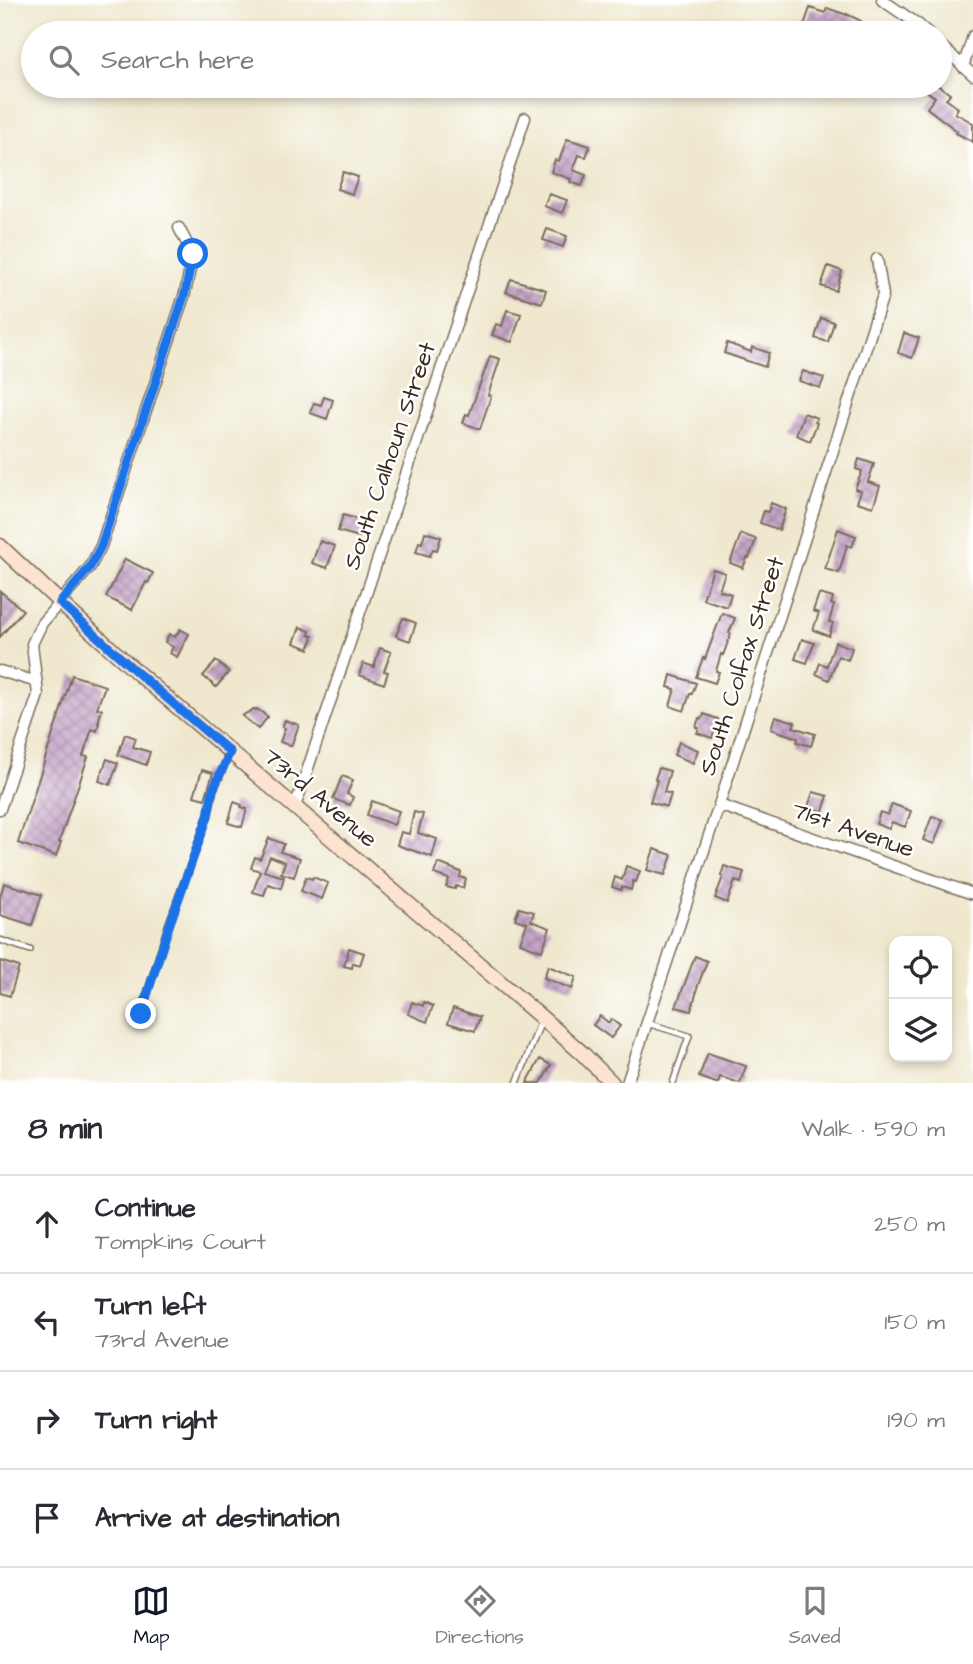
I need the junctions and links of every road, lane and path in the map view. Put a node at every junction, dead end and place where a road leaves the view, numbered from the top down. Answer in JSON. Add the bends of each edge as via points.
{"nodes":[{"id":1,"x":882,"y":0,"type":"edge"},
{"id":2,"x":914,"y":21,"type":"edge"},
{"id":3,"x":973,"y":36,"type":"edge"},
{"id":4,"x":952,"y":56,"type":"edge"},
{"id":5,"x":963,"y":67,"type":"junction"},
{"id":6,"x":973,"y":75,"type":"edge"},
{"id":7,"x":526,"y":118,"type":"dead end"},
{"id":8,"x":179,"y":228,"type":"dead end"},
{"id":9,"x":877,"y":259,"type":"dead end"},
{"id":10,"x":0,"y":546,"type":"edge"},
{"id":11,"x":60,"y":603,"type":"junction"},
{"id":12,"x":0,"y":671,"type":"edge"},
{"id":13,"x":37,"y":682,"type":"junction"},
{"id":14,"x":230,"y":752,"type":"junction"},
{"id":15,"x":719,"y":805,"type":"junction"},
{"id":16,"x":295,"y":807,"type":"junction"},
{"id":17,"x":0,"y":809,"type":"edge"},
{"id":18,"x":973,"y":894,"type":"edge"},
{"id":19,"x":0,"y":940,"type":"edge"},
{"id":20,"x":30,"y":950,"type":"dead end"},
{"id":21,"x":141,"y":1014,"type":"dead end"},
{"id":22,"x":542,"y":1018,"type":"junction"},
{"id":23,"x":646,"y":1023,"type":"junction"},
{"id":24,"x":517,"y":1083,"type":"edge"},
{"id":25,"x":612,"y":1083,"type":"edge"},
{"id":26,"x":626,"y":1083,"type":"edge"},
{"id":27,"x":673,"y":1083,"type":"edge"}],
"edges":[{"from":1,"to":2,"type":"street"},
{"from":3,"to":5,"type":"street"},
{"from":4,"to":5,"type":"street"},
{"from":5,"to":6,"type":"street"},
{"from":7,"to":16,"type":"street","name":"South Calhoun Street"},
{"from":8,"to":11,"type":"street","via":[[193,254],[185,293],[101,546]]},
{"from":9,"to":15,"type":"street","name":"South Colfax Street","via":[[883,295]]},
{"from":10,"to":11,"type":"street","name":"73rd Avenue"},
{"from":11,"to":13,"type":"street","via":[[42,623],[32,644]]},
{"from":11,"to":14,"type":"street","name":"73rd Avenue"},
{"from":12,"to":13,"type":"street"},
{"from":13,"to":17,"type":"street","via":[[38,695]]},
{"from":14,"to":16,"type":"street","name":"73rd Avenue"},
{"from":14,"to":21,"type":"lane","via":[[213,790]]},
{"from":15,"to":18,"type":"street","name":"71st Avenue"},
{"from":15,"to":23,"type":"street","name":"South Colfax Street"},
{"from":16,"to":22,"type":"street","name":"73rd Avenue"},
{"from":19,"to":20,"type":"lane"},
{"from":22,"to":24,"type":"lane"},
{"from":22,"to":25,"type":"street","name":"73rd Avenue"},
{"from":23,"to":26,"type":"street","name":"South Colfax Street"},
{"from":23,"to":27,"type":"lane","via":[[689,1037]]}]}
